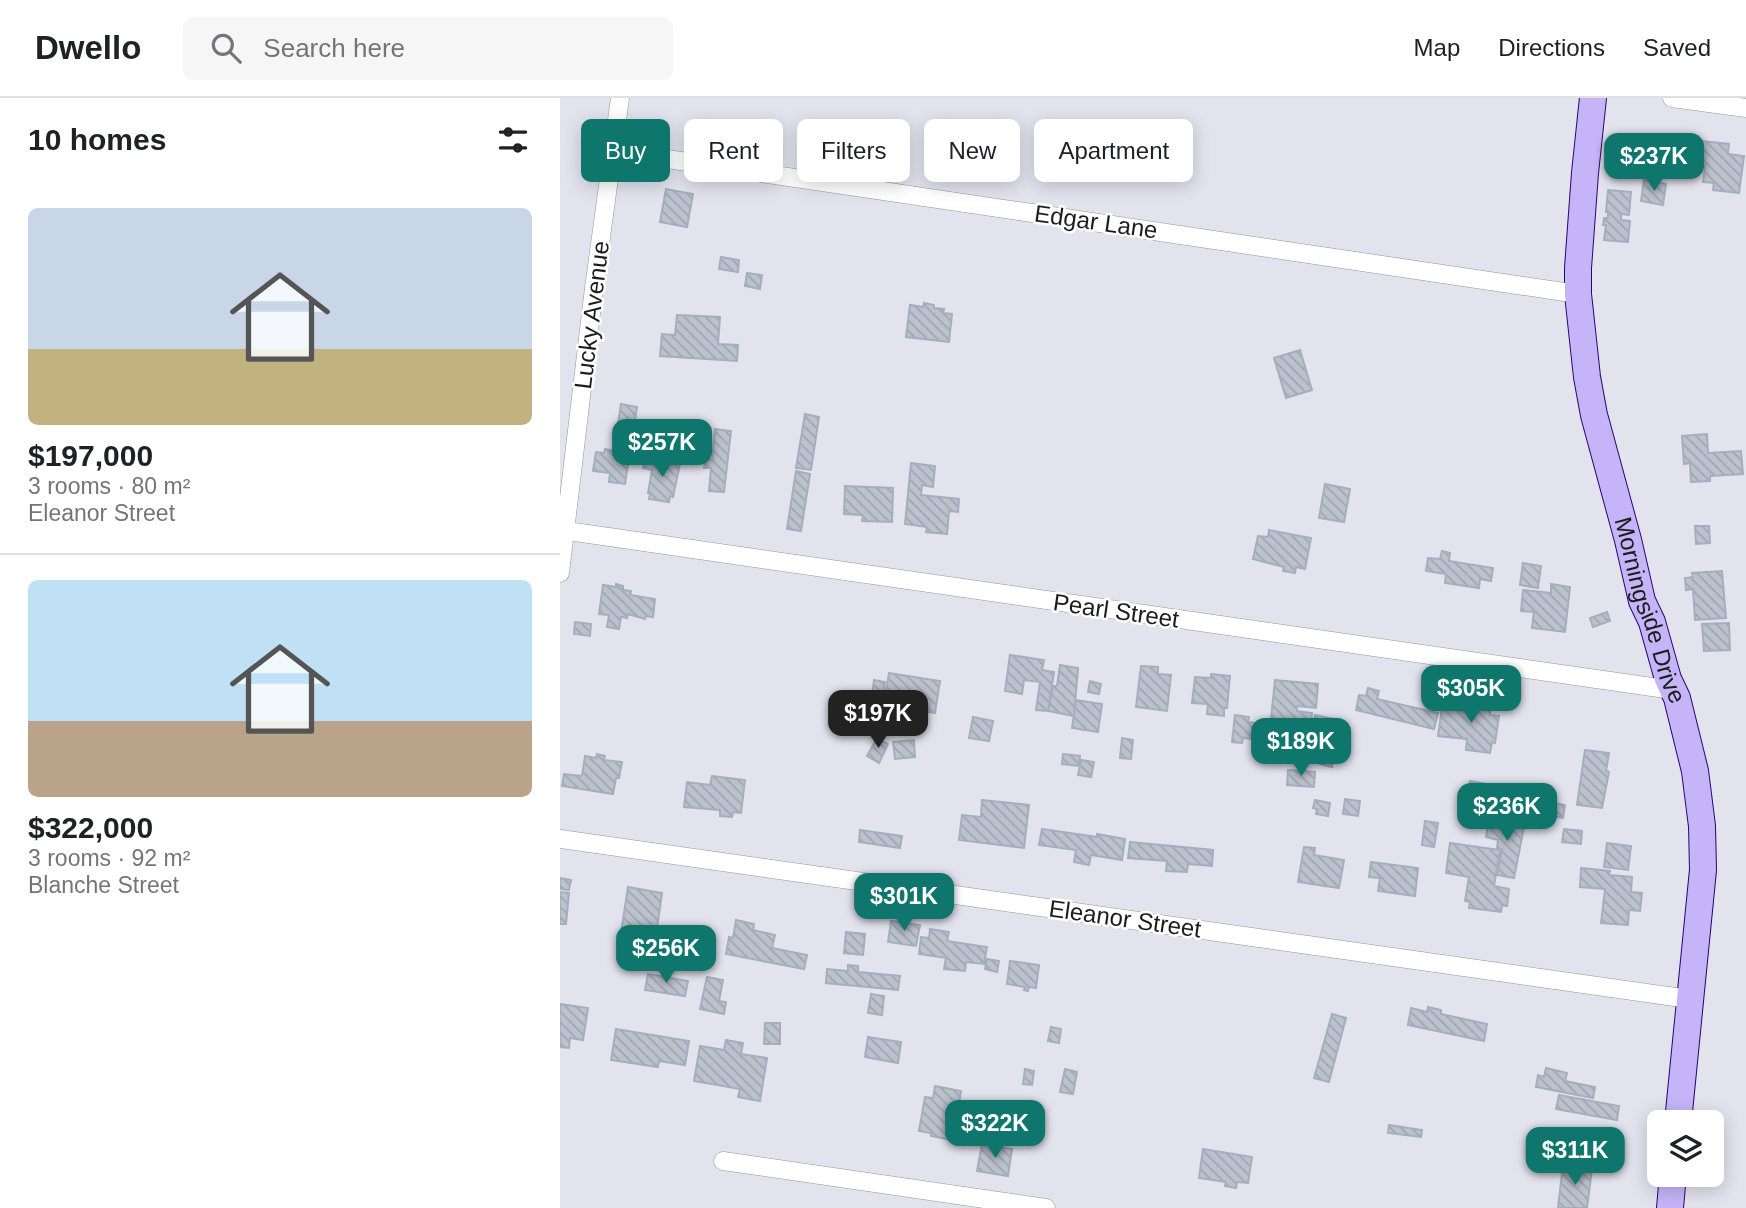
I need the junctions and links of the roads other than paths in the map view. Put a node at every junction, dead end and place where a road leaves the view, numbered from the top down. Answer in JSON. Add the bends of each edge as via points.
{"nodes":[{"id":1,"x":620,"y":98,"type":"edge"},
{"id":2,"x":1594,"y":98,"type":"edge"},
{"id":3,"x":1672,"y":98,"type":"edge"},
{"id":4,"x":1746,"y":108,"type":"edge"},
{"id":5,"x":617,"y":119,"type":"edge"},
{"id":6,"x":670,"y":159,"type":"edge"},
{"id":7,"x":609,"y":182,"type":"edge"},
{"id":8,"x":1578,"y":294,"type":"junction"},
{"id":9,"x":563,"y":531,"type":"edge"},
{"id":10,"x":560,"y":573,"type":"edge"},
{"id":11,"x":1673,"y":690,"type":"junction"},
{"id":12,"x":560,"y":839,"type":"edge"},
{"id":13,"x":1689,"y":999,"type":"junction"},
{"id":14,"x":1679,"y":1110,"type":"edge"},
{"id":15,"x":723,"y":1161,"type":"dead end"},
{"id":16,"x":1672,"y":1187,"type":"edge"},
{"id":17,"x":1046,"y":1208,"type":"edge"},
{"id":18,"x":1670,"y":1208,"type":"edge"}],
"edges":[{"from":1,"to":5,"type":"street","name":"Lucky Avenue"},
{"from":2,"to":8,"type":"street","name":"Morningside Drive","via":[[1579,237]]},
{"from":3,"to":4,"type":"street"},
{"from":6,"to":8,"type":"street","name":"Edgar Lane"},
{"from":7,"to":9,"type":"street","name":"Lucky Avenue"},
{"from":8,"to":11,"type":"street","name":"Morningside Drive","via":[[1594,415],[1642,601]]},
{"from":9,"to":10,"type":"street","name":"Lucky Avenue"},
{"from":9,"to":11,"type":"street","name":"Pearl Street"},
{"from":11,"to":13,"type":"street","name":"Morningside Drive","via":[[1695,771],[1702,826],[1703,870]]},
{"from":12,"to":13,"type":"street","name":"Eleanor Street"},
{"from":13,"to":14,"type":"street","name":"Morningside Drive"},
{"from":15,"to":17,"type":"street"},
{"from":16,"to":18,"type":"street"}]}
